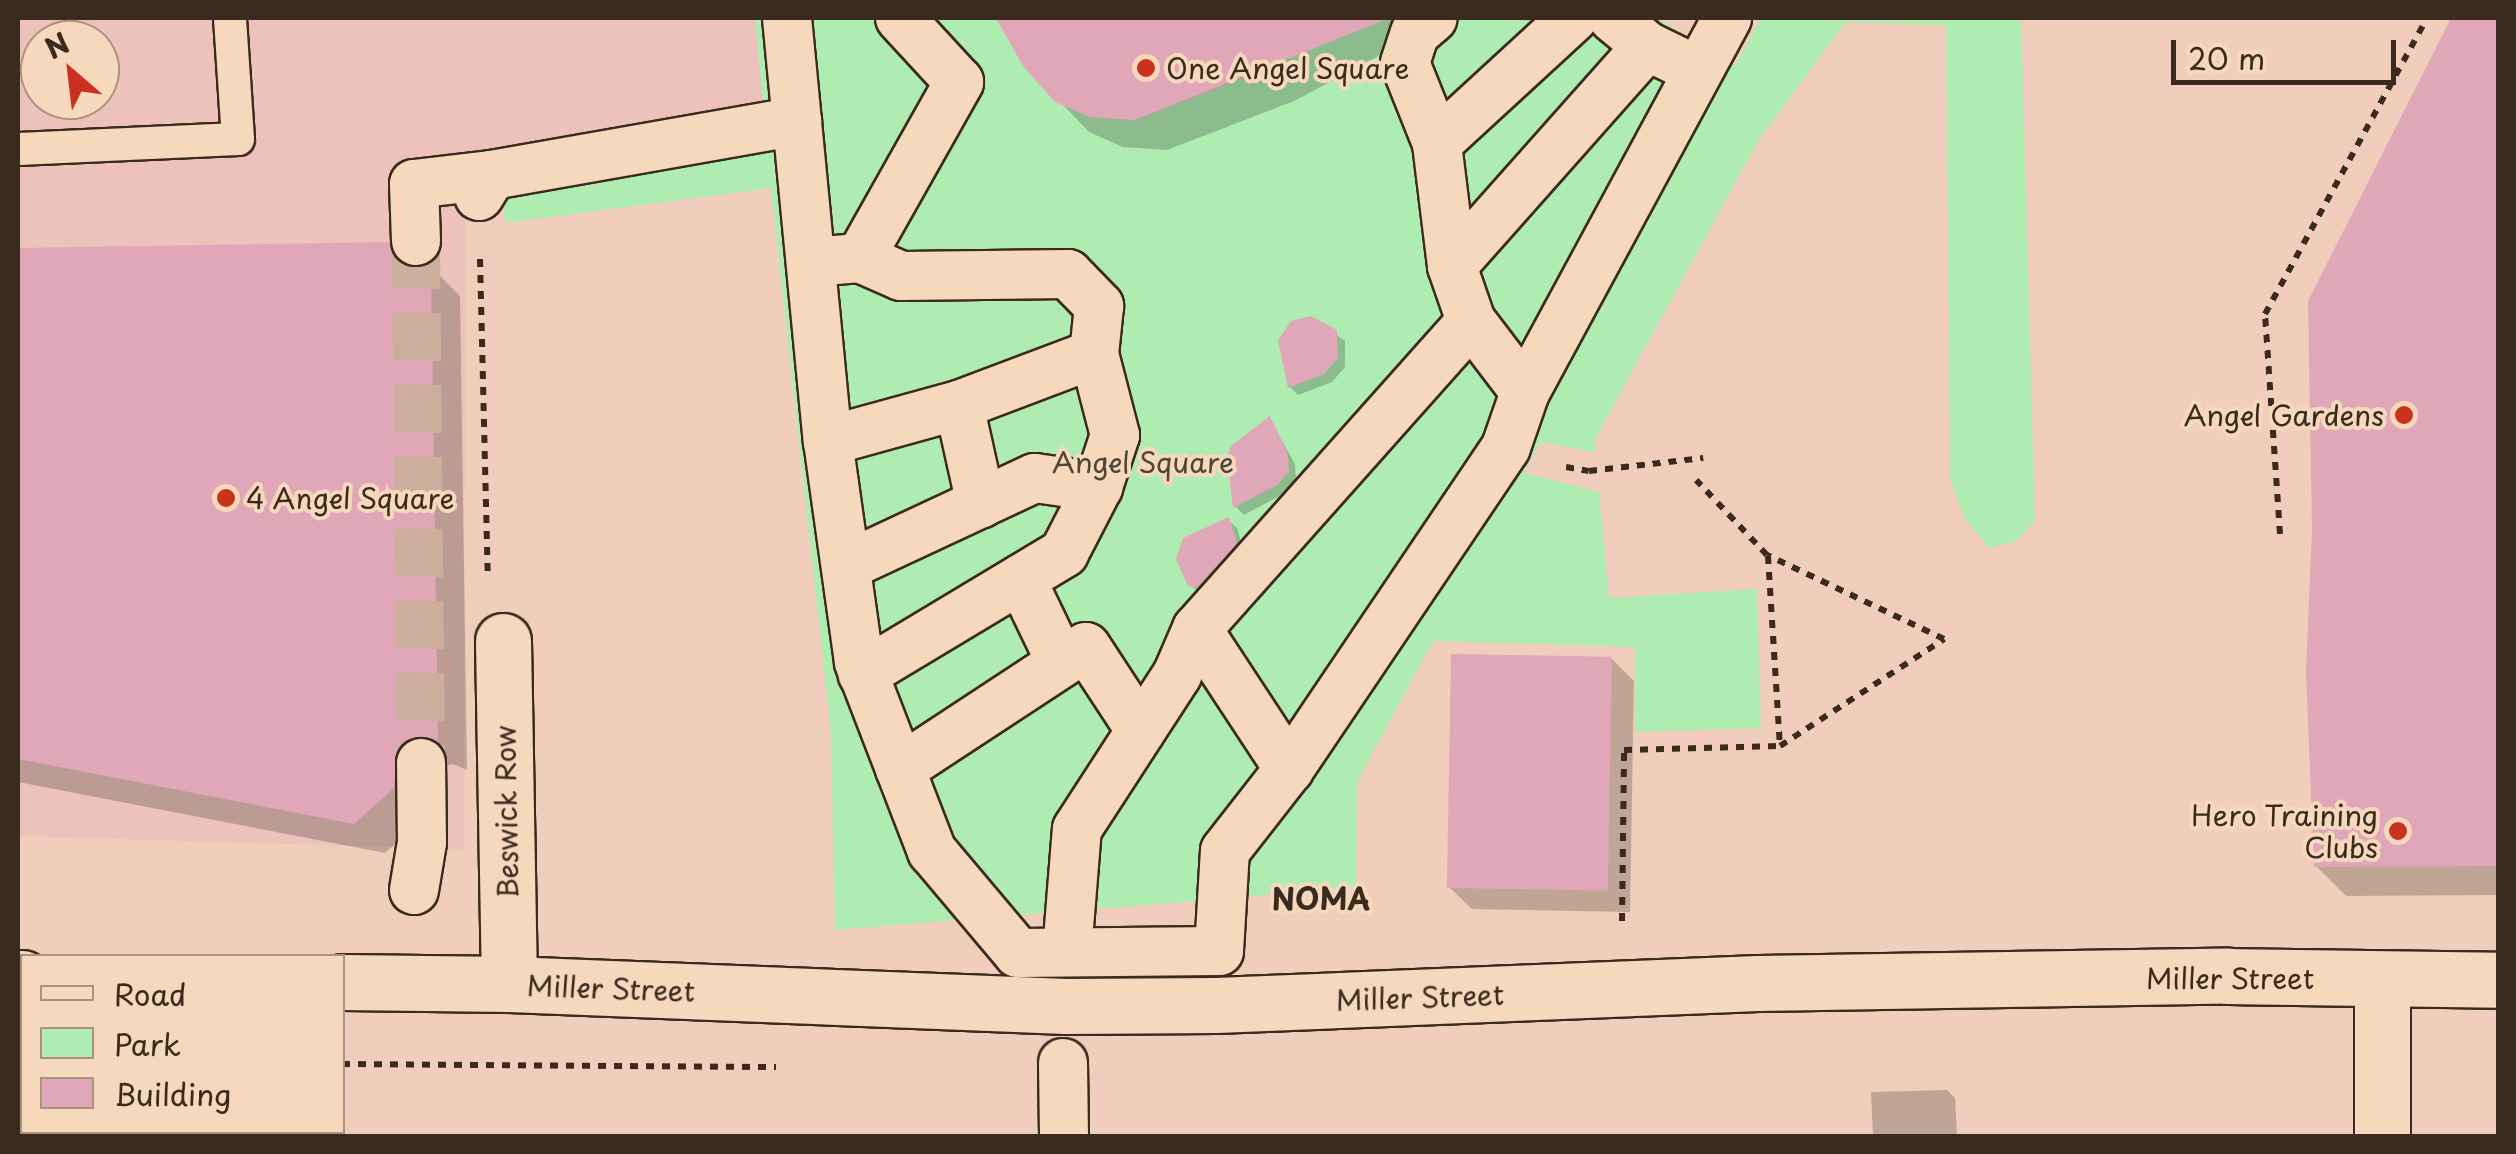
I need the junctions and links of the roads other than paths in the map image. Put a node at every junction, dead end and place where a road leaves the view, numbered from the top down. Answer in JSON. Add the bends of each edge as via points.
{"nodes":[{"id":1,"x":230,"y":18,"type":"edge"},
{"id":2,"x":787,"y":18,"type":"edge"},
{"id":3,"x":900,"y":18,"type":"edge"},
{"id":4,"x":1434,"y":18,"type":"edge"},
{"id":5,"x":1573,"y":18,"type":"edge"},
{"id":6,"x":1728,"y":18,"type":"edge"},
{"id":7,"x":1630,"y":32,"type":"edge"},
{"id":8,"x":1698,"y":70,"type":"junction"},
{"id":9,"x":798,"y":121,"type":"junction"},
{"id":10,"x":1436,"y":143,"type":"junction"},
{"id":11,"x":18,"y":149,"type":"edge"},
{"id":12,"x":416,"y":241,"type":"tunnel mouth"},
{"id":13,"x":860,"y":258,"type":"junction"},
{"id":14,"x":811,"y":262,"type":"junction"},
{"id":15,"x":1452,"y":266,"type":"junction"},
{"id":16,"x":1471,"y":321,"type":"junction"},
{"id":17,"x":1094,"y":354,"type":"junction"},
{"id":18,"x":1526,"y":392,"type":"junction"},
{"id":19,"x":960,"y":405,"type":"junction"},
{"id":20,"x":828,"y":441,"type":"junction"},
{"id":21,"x":1098,"y":487,"type":"junction"},
{"id":22,"x":982,"y":504,"type":"junction"},
{"id":23,"x":846,"y":566,"type":"junction"},
{"id":24,"x":1021,"y":578,"type":"junction"},
{"id":25,"x":1196,"y":630,"type":"junction"},
{"id":26,"x":504,"y":641,"type":"road end"},
{"id":27,"x":1061,"y":662,"type":"junction"},
{"id":28,"x":863,"y":674,"type":"junction"},
{"id":29,"x":1141,"y":731,"type":"junction"},
{"id":30,"x":421,"y":764,"type":"tunnel mouth"},
{"id":31,"x":900,"y":769,"type":"junction"},
{"id":32,"x":1290,"y":769,"type":"junction"},
{"id":33,"x":414,"y":890,"type":"dead end"},
{"id":34,"x":1068,"y":952,"type":"junction"},
{"id":35,"x":2382,"y":979,"type":"junction"},
{"id":36,"x":2498,"y":980,"type":"edge"},
{"id":37,"x":345,"y":982,"type":"edge"},
{"id":38,"x":509,"y":984,"type":"junction"},
{"id":39,"x":1063,"y":1063,"type":"dead end"},
{"id":40,"x":1064,"y":1136,"type":"edge"},
{"id":41,"x":2382,"y":1136,"type":"edge"}],
"edges":[{"from":1,"to":11,"type":"lane","via":[[238,140]]},
{"from":2,"to":9,"type":"street"},
{"from":3,"to":13,"type":"street","via":[[959,82]]},
{"from":4,"to":10,"type":"street","via":[[1415,33],[1405,62]]},
{"from":5,"to":10,"type":"street"},
{"from":6,"to":8,"type":"street"},
{"from":7,"to":8,"type":"street"},
{"from":7,"to":15,"type":"street"},
{"from":8,"to":18,"type":"street"},
{"from":9,"to":12,"type":"street","via":[[485,186],[414,184]]},
{"from":9,"to":14,"type":"street"},
{"from":10,"to":15,"type":"street"},
{"from":13,"to":14,"type":"street"},
{"from":13,"to":17,"type":"street","via":[[900,276],[1068,274],[1098,306]]},
{"from":14,"to":20,"type":"street"},
{"from":15,"to":16,"type":"street"},
{"from":16,"to":18,"type":"street"},
{"from":16,"to":25,"type":"street"},
{"from":17,"to":19,"type":"street"},
{"from":17,"to":21,"type":"street","via":[[1115,436]]},
{"from":18,"to":32,"type":"street","via":[[1506,446]]},
{"from":19,"to":20,"type":"street"},
{"from":19,"to":22,"type":"street"},
{"from":20,"to":23,"type":"street"},
{"from":21,"to":22,"type":"street","via":[[1035,478]]},
{"from":21,"to":24,"type":"street","via":[[1064,553]]},
{"from":22,"to":23,"type":"street"},
{"from":23,"to":28,"type":"street"},
{"from":24,"to":27,"type":"street"},
{"from":24,"to":28,"type":"street"},
{"from":25,"to":29,"type":"street"},
{"from":25,"to":32,"type":"street"},
{"from":26,"to":38,"type":"main road","name":"Beswick Row"},
{"from":27,"to":29,"type":"street","via":[[1086,648]]},
{"from":27,"to":31,"type":"street"},
{"from":28,"to":31,"type":"street"},
{"from":29,"to":34,"type":"street","via":[[1077,829]]},
{"from":30,"to":33,"type":"street","via":[[422,842]]},
{"from":31,"to":34,"type":"street","via":[[932,851],[1018,953]]},
{"from":32,"to":34,"type":"street","via":[[1225,852],[1219,951]]},
{"from":35,"to":36,"type":"main road","name":"Miller Street"},
{"from":35,"to":38,"type":"main road","name":"Miller Street","via":[[1758,984],[1066,1006]]},
{"from":35,"to":41,"type":"main road"},
{"from":37,"to":38,"type":"main road","name":"Miller Street"},
{"from":39,"to":40,"type":"street"}]}
